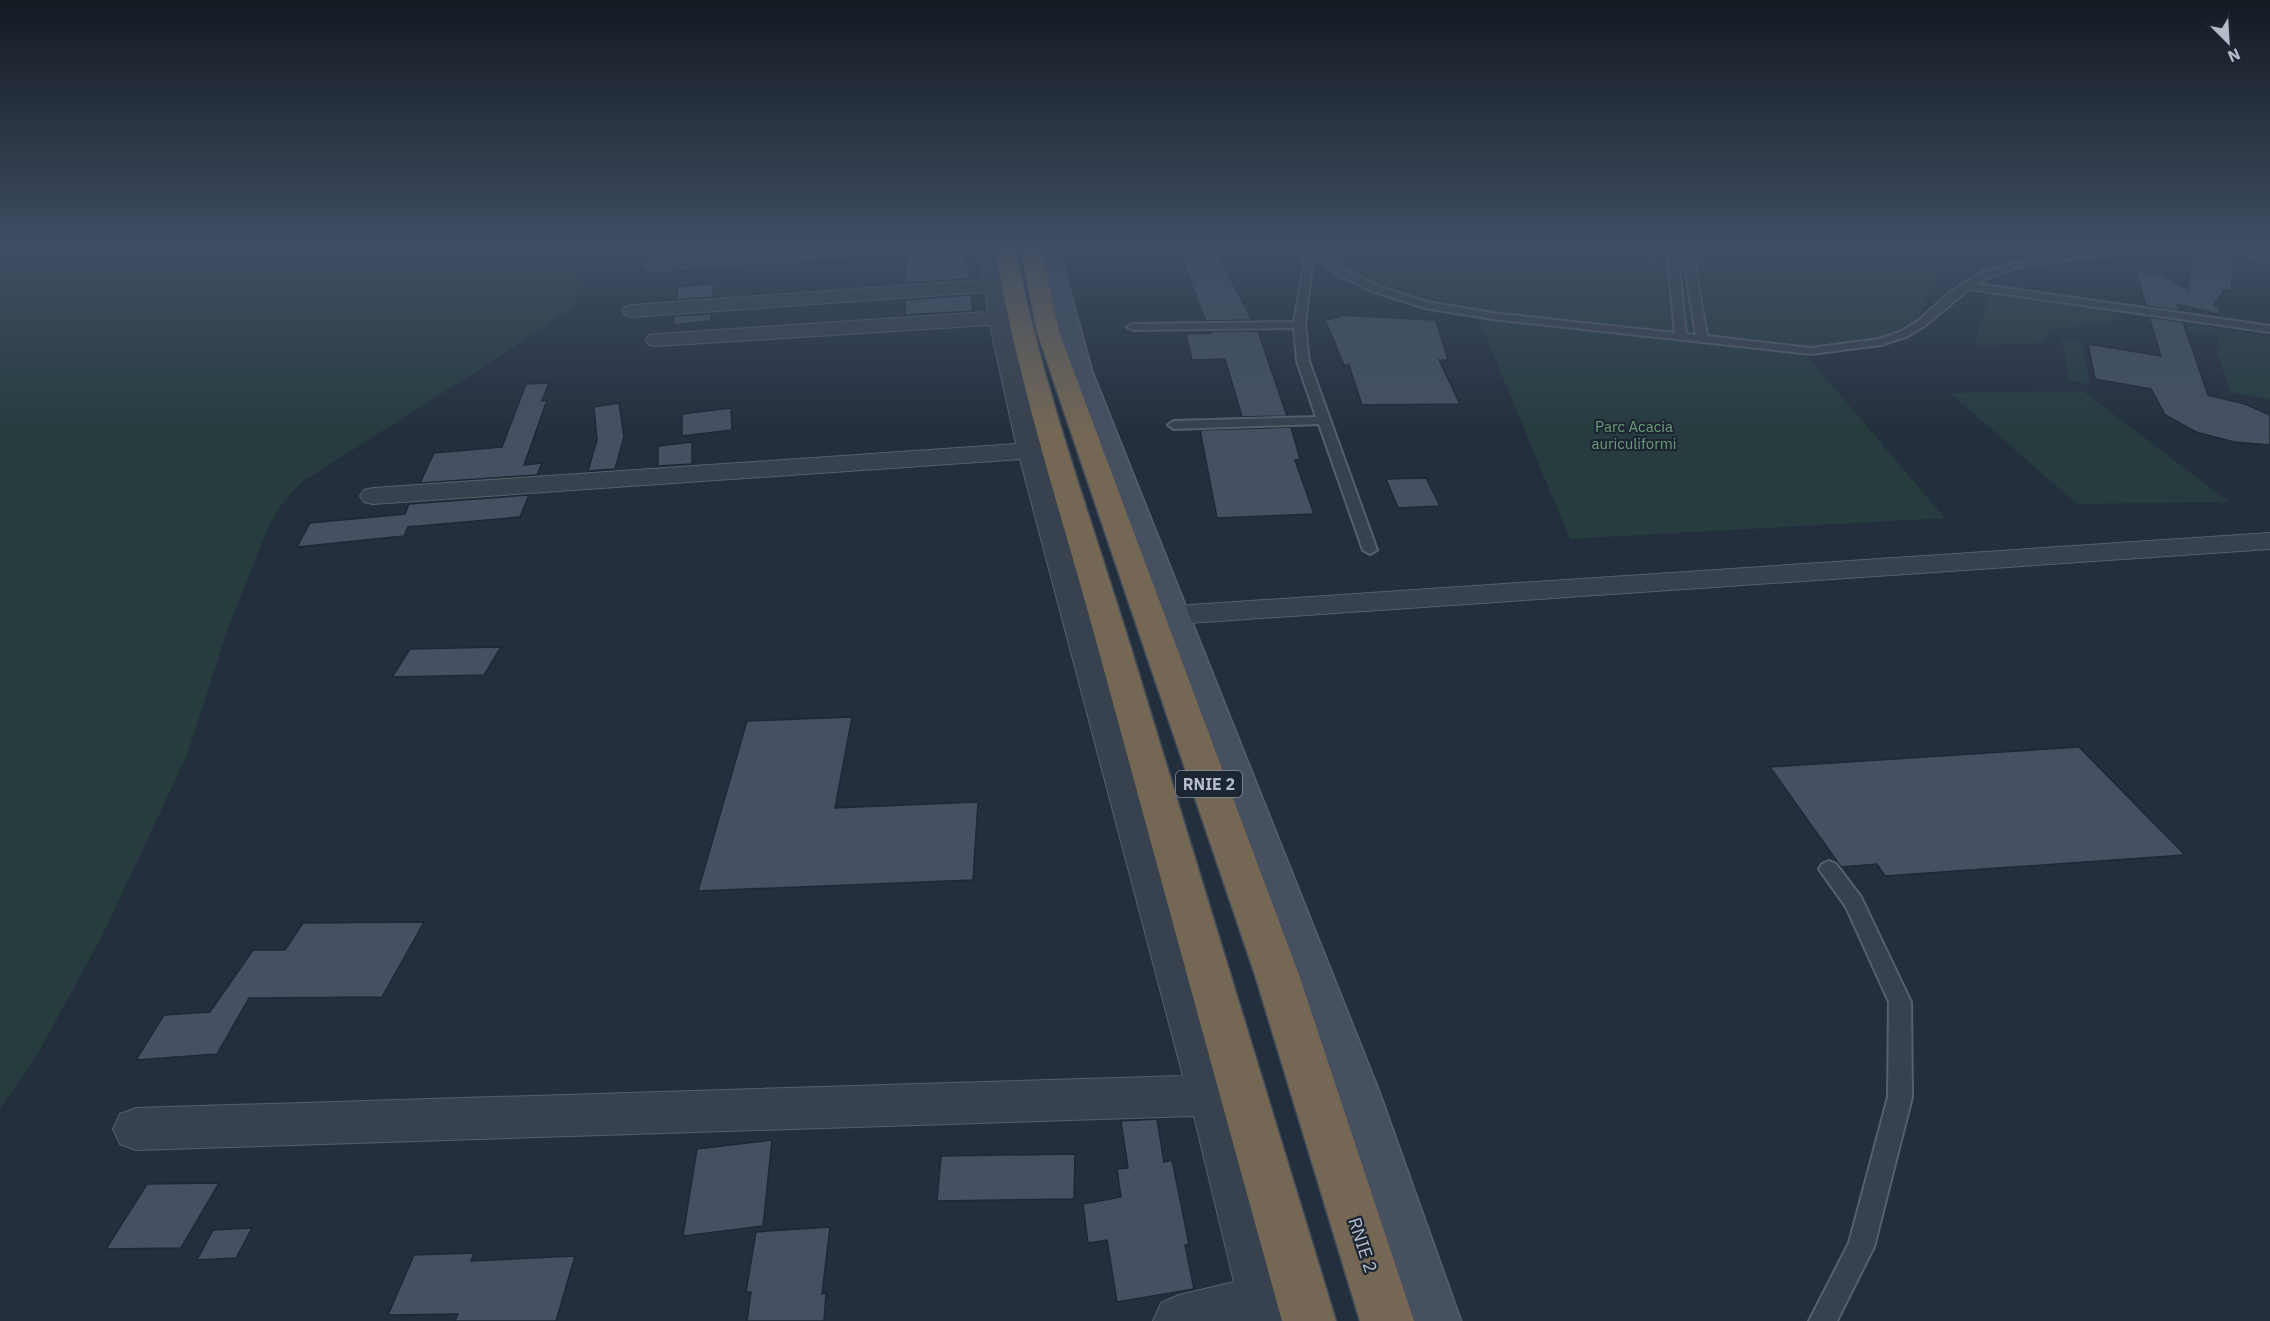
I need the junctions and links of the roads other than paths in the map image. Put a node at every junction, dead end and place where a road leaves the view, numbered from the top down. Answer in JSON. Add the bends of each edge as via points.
{"nodes":[{"id":1,"x":681,"y":310,"type":"edge"},
{"id":2,"x":921,"y":310,"type":"edge"},
{"id":3,"x":998,"y":310,"type":"edge"},
{"id":4,"x":1016,"y":310,"type":"edge"},
{"id":5,"x":1043,"y":310,"type":"edge"},
{"id":6,"x":1064,"y":310,"type":"edge"},
{"id":7,"x":1301,"y":310,"type":"edge"},
{"id":8,"x":1454,"y":310,"type":"edge"},
{"id":9,"x":1678,"y":310,"type":"edge"},
{"id":10,"x":1697,"y":310,"type":"edge"},
{"id":11,"x":1937,"y":310,"type":"edge"},
{"id":12,"x":2134,"y":310,"type":"edge"},
{"id":13,"x":632,"y":311,"type":"dead end"},
{"id":14,"x":1299,"y":325,"type":"junction"},
{"id":15,"x":1133,"y":327,"type":"dead end"},
{"id":16,"x":2270,"y":329,"type":"edge"},
{"id":17,"x":1681,"y":337,"type":"junction"},
{"id":18,"x":657,"y":340,"type":"dead end"},
{"id":19,"x":1702,"y":340,"type":"junction"},
{"id":20,"x":1325,"y":420,"type":"junction"},
{"id":21,"x":1174,"y":425,"type":"dead end"},
{"id":22,"x":1030,"y":451,"type":"junction"},
{"id":23,"x":373,"y":496,"type":"dead end"},
{"id":24,"x":2270,"y":542,"type":"edge"},
{"id":25,"x":1370,"y":550,"type":"dead end"},
{"id":26,"x":1174,"y":615,"type":"junction"},
{"id":27,"x":1829,"y":869,"type":"dead end"},
{"id":28,"x":1211,"y":1095,"type":"junction"},
{"id":29,"x":136,"y":1129,"type":"dead end"},
{"id":30,"x":1281,"y":1314,"type":"edge"},
{"id":31,"x":1179,"y":1321,"type":"edge"},
{"id":32,"x":1387,"y":1321,"type":"edge"},
{"id":33,"x":1434,"y":1321,"type":"edge"},
{"id":34,"x":1823,"y":1321,"type":"edge"}],
"edges":[{"from":1,"to":13,"type":"street"},
{"from":2,"to":18,"type":"street"},
{"from":3,"to":22,"type":"street"},
{"from":4,"to":30,"type":"highway","name":"RNIE 2","number":"RNIE 2","via":[[1100,601]]},
{"from":5,"to":32,"type":"highway","name":"RNIE 2","number":"RNIE 2","via":[[1108,506],[1277,975]]},
{"from":6,"to":26,"type":"street","via":[[1080,371]]},
{"from":7,"to":14,"type":"lane"},
{"from":8,"to":17,"type":"lane"},
{"from":9,"to":17,"type":"lane"},
{"from":10,"to":19,"type":"lane"},
{"from":11,"to":19,"type":"lane","via":[[1904,334],[1881,342],[1811,351]]},
{"from":12,"to":16,"type":"lane"},
{"from":14,"to":15,"type":"lane"},
{"from":14,"to":20,"type":"lane","via":[[1303,361]]},
{"from":17,"to":19,"type":"lane"},
{"from":20,"to":21,"type":"lane"},
{"from":20,"to":25,"type":"lane"},
{"from":22,"to":23,"type":"street"},
{"from":22,"to":28,"type":"street"},
{"from":24,"to":26,"type":"street"},
{"from":26,"to":33,"type":"street","via":[[1355,1091]]},
{"from":27,"to":34,"type":"lane","via":[[1854,903],[1900,1002],[1900,1097],[1861,1247]]},
{"from":28,"to":29,"type":"street"},
{"from":28,"to":30,"type":"street"},
{"from":30,"to":31,"type":"street"}]}
